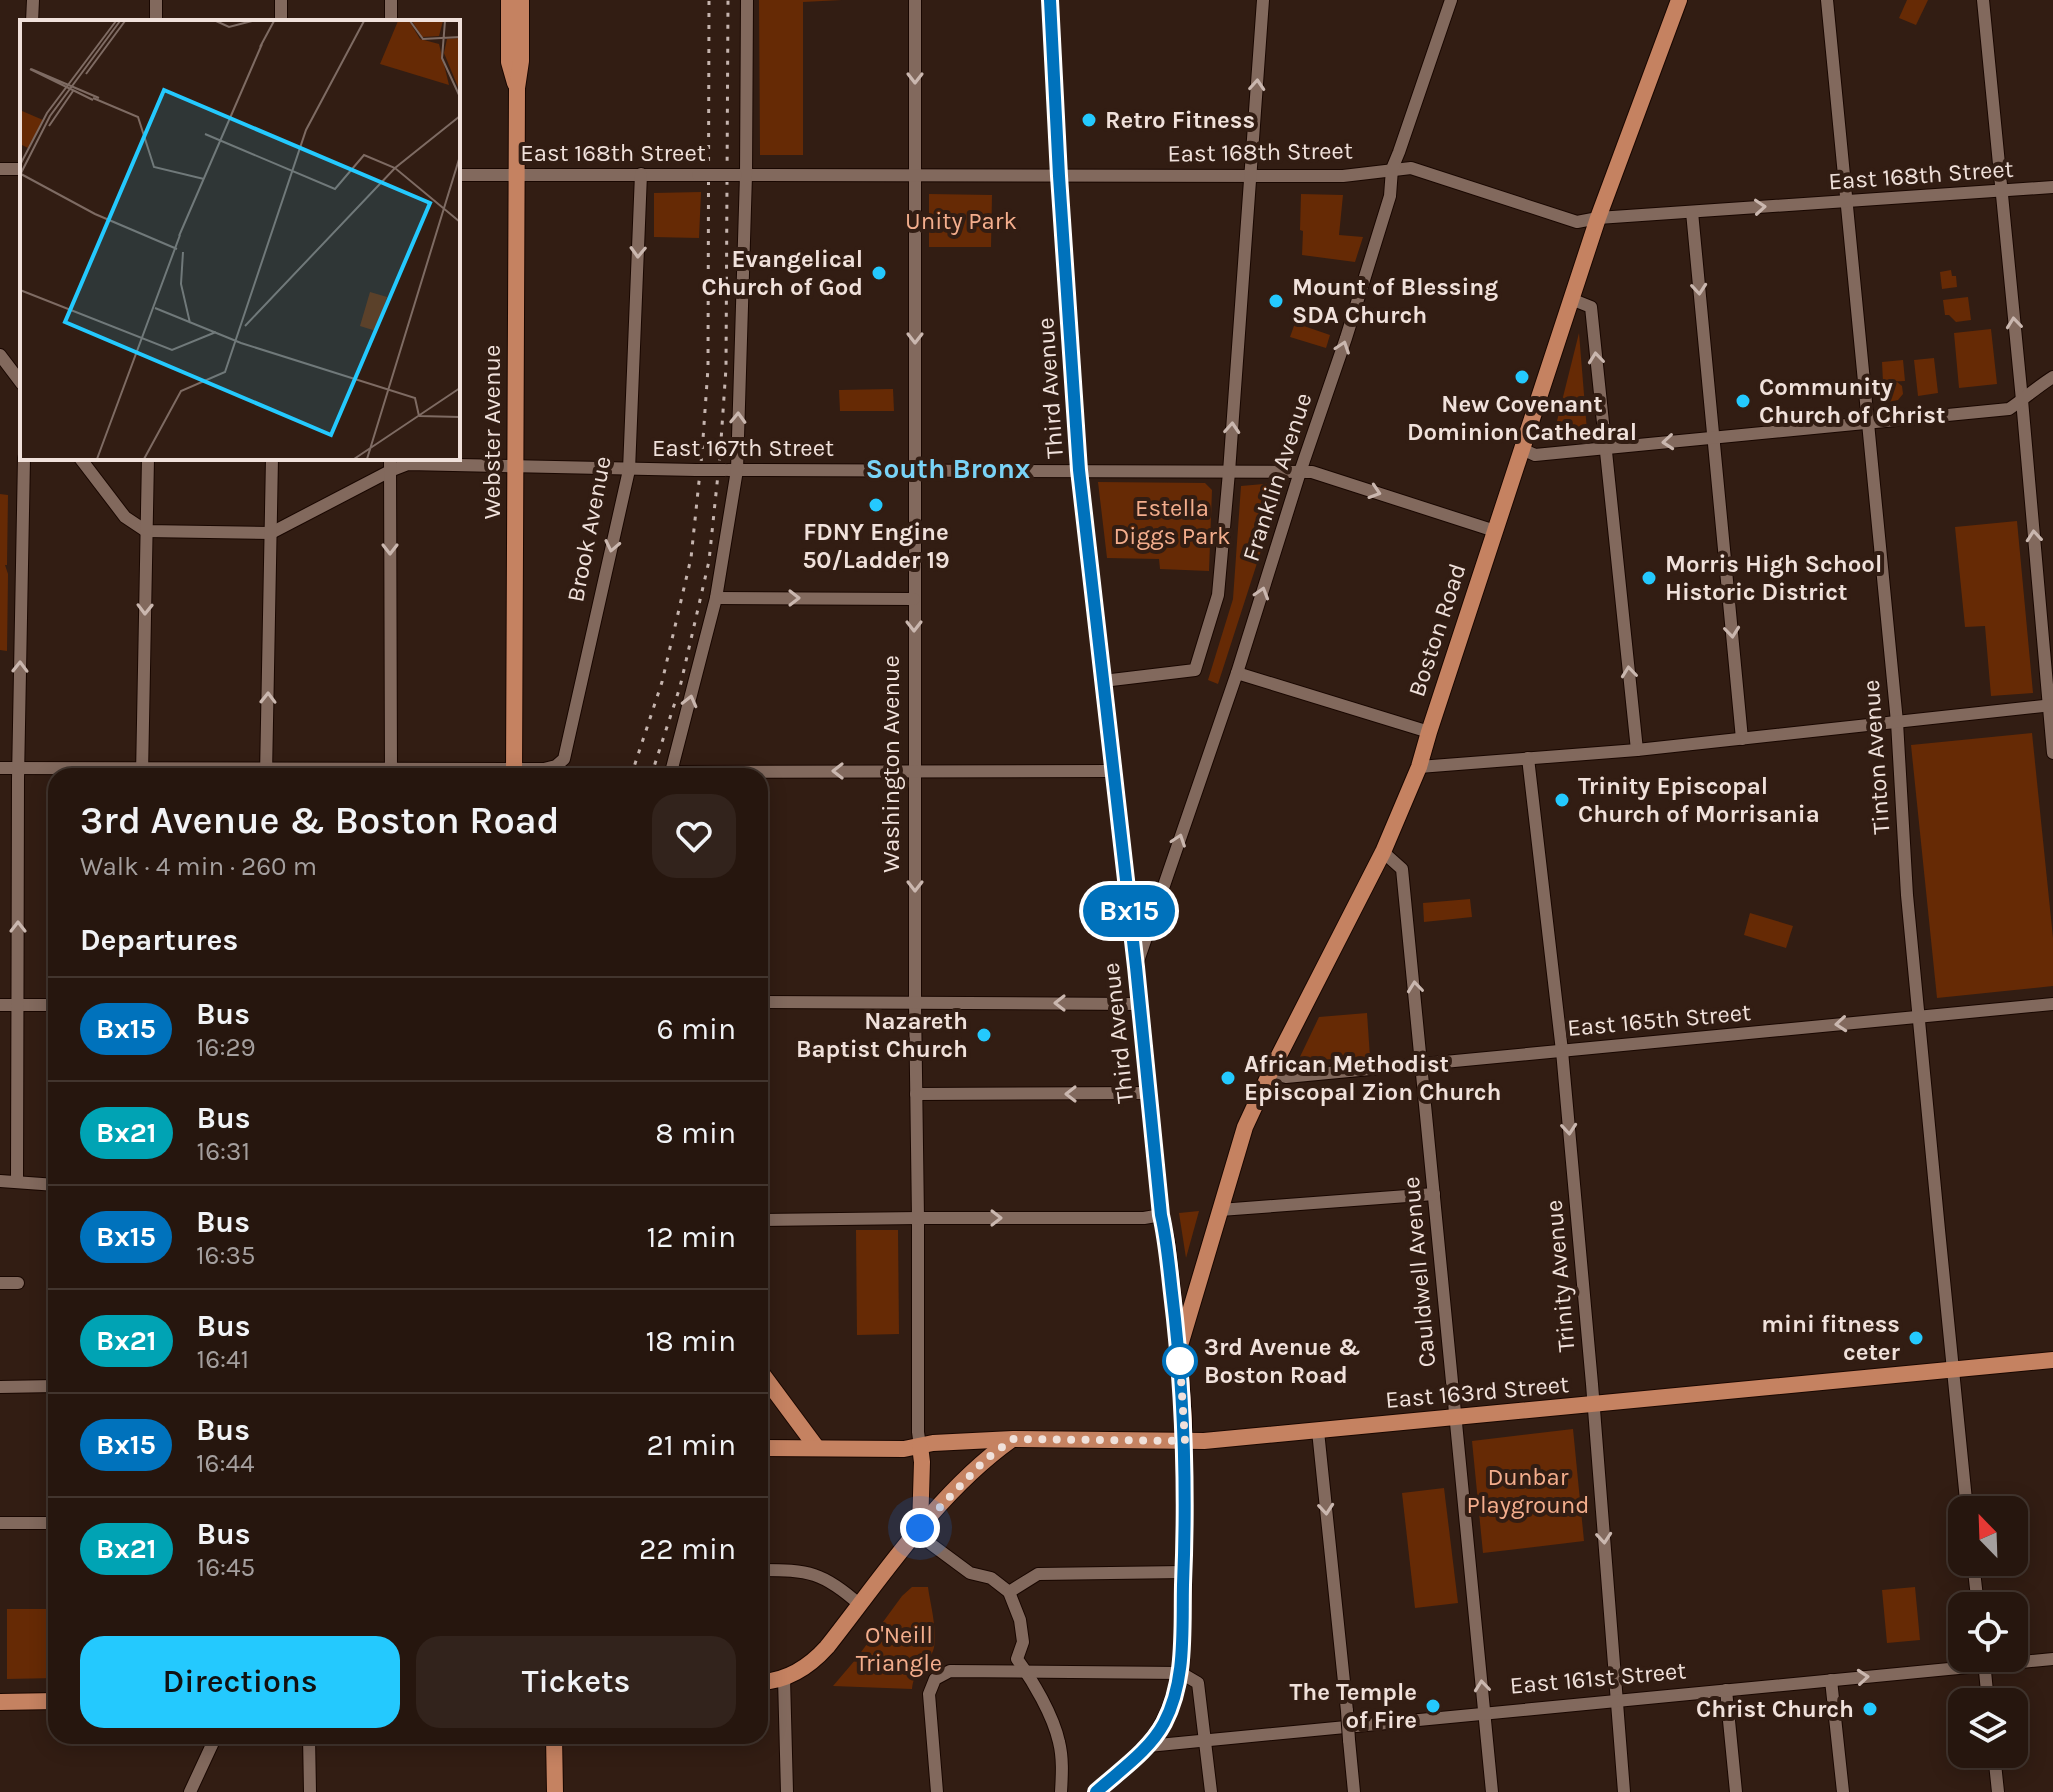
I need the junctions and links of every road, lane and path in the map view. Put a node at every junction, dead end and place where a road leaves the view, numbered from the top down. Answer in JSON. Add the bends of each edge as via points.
{"nodes":[{"id":1,"x":33,"y":0,"type":"edge"},
{"id":2,"x":509,"y":0,"type":"edge"},
{"id":3,"x":521,"y":0,"type":"edge"},
{"id":4,"x":747,"y":0,"type":"edge"},
{"id":5,"x":915,"y":0,"type":"edge"},
{"id":6,"x":1050,"y":0,"type":"edge"},
{"id":7,"x":1263,"y":0,"type":"edge"},
{"id":8,"x":1451,"y":0,"type":"edge"},
{"id":9,"x":1679,"y":0,"type":"edge"},
{"id":10,"x":1827,"y":0,"type":"edge"},
{"id":11,"x":1983,"y":0,"type":"edge"},
{"id":12,"x":32,"y":20,"type":"edge"},
{"id":13,"x":517,"y":88,"type":"junction"},
{"id":14,"x":1392,"y":169,"type":"junction"},
{"id":15,"x":641,"y":174,"type":"junction"},
{"id":16,"x":460,"y":175,"type":"edge"},
{"id":17,"x":517,"y":175,"type":"junction"},
{"id":18,"x":741,"y":175,"type":"junction"},
{"id":19,"x":916,"y":175,"type":"junction"},
{"id":20,"x":1059,"y":176,"type":"junction"},
{"id":21,"x":1250,"y":176,"type":"junction"},
{"id":22,"x":2053,"y":187,"type":"edge"},
{"id":23,"x":2000,"y":192,"type":"junction"},
{"id":24,"x":1846,"y":202,"type":"junction"},
{"id":25,"x":1692,"y":212,"type":"junction"},
{"id":26,"x":1598,"y":218,"type":"junction"},
{"id":27,"x":1571,"y":299,"type":"junction"},
{"id":28,"x":0,"y":355,"type":"edge"},
{"id":29,"x":2053,"y":377,"type":"edge"},
{"id":30,"x":20,"y":381,"type":"edge"},
{"id":31,"x":2022,"y":400,"type":"junction"},
{"id":32,"x":1867,"y":423,"type":"junction"},
{"id":33,"x":1713,"y":438,"type":"junction"},
{"id":34,"x":1606,"y":448,"type":"junction"},
{"id":35,"x":1522,"y":449,"type":"junction"},
{"id":36,"x":24,"y":460,"type":"edge"},
{"id":37,"x":82,"y":460,"type":"edge"},
{"id":38,"x":148,"y":460,"type":"edge"},
{"id":39,"x":272,"y":460,"type":"edge"},
{"id":40,"x":390,"y":464,"type":"edge"},
{"id":41,"x":516,"y":467,"type":"junction"},
{"id":42,"x":629,"y":470,"type":"junction"},
{"id":43,"x":731,"y":470,"type":"junction"},
{"id":44,"x":914,"y":470,"type":"junction"},
{"id":45,"x":1079,"y":470,"type":"junction"},
{"id":46,"x":1229,"y":472,"type":"junction"},
{"id":47,"x":1300,"y":472,"type":"junction"},
{"id":48,"x":146,"y":531,"type":"junction"},
{"id":49,"x":1495,"y":531,"type":"junction"},
{"id":50,"x":271,"y":533,"type":"junction"},
{"id":51,"x":2053,"y":583,"type":"edge"},
{"id":52,"x":2038,"y":585,"type":"junction"},
{"id":53,"x":716,"y":598,"type":"junction"},
{"id":54,"x":914,"y":599,"type":"junction"},
{"id":55,"x":1237,"y":673,"type":"junction"},
{"id":56,"x":1103,"y":681,"type":"junction"},
{"id":57,"x":2051,"y":706,"type":"edge"},
{"id":58,"x":1897,"y":722,"type":"junction"},
{"id":59,"x":1429,"y":732,"type":"junction"},
{"id":60,"x":1742,"y":739,"type":"junction"},
{"id":61,"x":1637,"y":750,"type":"junction"},
{"id":62,"x":2053,"y":753,"type":"edge"},
{"id":63,"x":1528,"y":758,"type":"junction"},
{"id":64,"x":1419,"y":767,"type":"junction"},
{"id":65,"x":0,"y":768,"type":"edge"},
{"id":66,"x":19,"y":768,"type":"junction"},
{"id":67,"x":142,"y":768,"type":"edge"},
{"id":68,"x":266,"y":768,"type":"edge"},
{"id":69,"x":391,"y":768,"type":"edge"},
{"id":70,"x":514,"y":768,"type":"edge"},
{"id":71,"x":554,"y":768,"type":"edge"},
{"id":72,"x":672,"y":768,"type":"edge"},
{"id":73,"x":48,"y":769,"type":"edge"},
{"id":74,"x":916,"y":771,"type":"junction"},
{"id":75,"x":1113,"y":771,"type":"junction"},
{"id":76,"x":768,"y":773,"type":"edge"},
{"id":77,"x":1383,"y":852,"type":"junction"},
{"id":78,"x":1136,"y":967,"type":"junction"},
{"id":79,"x":768,"y":1002,"type":"edge"},
{"id":80,"x":915,"y":1002,"type":"junction"},
{"id":81,"x":1138,"y":1004,"type":"junction"},
{"id":82,"x":2053,"y":1004,"type":"edge"},
{"id":83,"x":0,"y":1005,"type":"edge"},
{"id":84,"x":18,"y":1005,"type":"junction"},
{"id":85,"x":48,"y":1005,"type":"edge"},
{"id":86,"x":1919,"y":1017,"type":"junction"},
{"id":87,"x":1562,"y":1051,"type":"junction"},
{"id":88,"x":1422,"y":1065,"type":"junction"},
{"id":89,"x":1270,"y":1073,"type":"junction"},
{"id":90,"x":1149,"y":1093,"type":"junction"},
{"id":91,"x":916,"y":1094,"type":"junction"},
{"id":92,"x":0,"y":1181,"type":"edge"},
{"id":93,"x":17,"y":1182,"type":"junction"},
{"id":94,"x":48,"y":1184,"type":"edge"},
{"id":95,"x":1434,"y":1194,"type":"junction"},
{"id":96,"x":1220,"y":1210,"type":"junction"},
{"id":97,"x":1161,"y":1215,"type":"junction"},
{"id":98,"x":918,"y":1218,"type":"junction"},
{"id":99,"x":768,"y":1220,"type":"edge"},
{"id":100,"x":1205,"y":1260,"type":"junction"},
{"id":101,"x":0,"y":1283,"type":"edge"},
{"id":102,"x":18,"y":1283,"type":"dead end"},
{"id":103,"x":1172,"y":1286,"type":"junction"},
{"id":104,"x":1179,"y":1348,"type":"junction"},
{"id":105,"x":2053,"y":1360,"type":"edge"},
{"id":106,"x":1952,"y":1370,"type":"junction"},
{"id":107,"x":768,"y":1382,"type":"edge"},
{"id":108,"x":48,"y":1386,"type":"edge"},
{"id":109,"x":0,"y":1387,"type":"edge"},
{"id":110,"x":1592,"y":1405,"type":"junction"},
{"id":111,"x":1455,"y":1418,"type":"junction"},
{"id":112,"x":1318,"y":1431,"type":"junction"},
{"id":113,"x":1013,"y":1439,"type":"junction"},
{"id":114,"x":1185,"y":1441,"type":"junction"},
{"id":115,"x":920,"y":1446,"type":"junction"},
{"id":116,"x":768,"y":1448,"type":"edge"},
{"id":117,"x":817,"y":1448,"type":"junction"},
{"id":118,"x":1966,"y":1496,"type":"edge"},
{"id":119,"x":0,"y":1523,"type":"edge"},
{"id":120,"x":48,"y":1523,"type":"edge"},
{"id":121,"x":918,"y":1531,"type":"junction"},
{"id":122,"x":768,"y":1570,"type":"edge"},
{"id":123,"x":1184,"y":1572,"type":"junction"},
{"id":124,"x":1009,"y":1592,"type":"junction"},
{"id":125,"x":860,"y":1605,"type":"junction"},
{"id":126,"x":2053,"y":1659,"type":"edge"},
{"id":127,"x":2028,"y":1660,"type":"edge"},
{"id":128,"x":1948,"y":1666,"type":"edge"},
{"id":129,"x":1028,"y":1673,"type":"junction"},
{"id":130,"x":1181,"y":1673,"type":"junction"},
{"id":131,"x":784,"y":1678,"type":"junction"},
{"id":132,"x":1831,"y":1680,"type":"junction"},
{"id":133,"x":768,"y":1681,"type":"edge"},
{"id":134,"x":1726,"y":1690,"type":"junction"},
{"id":135,"x":1618,"y":1700,"type":"junction"},
{"id":136,"x":48,"y":1701,"type":"edge"},
{"id":137,"x":0,"y":1702,"type":"edge"},
{"id":138,"x":1485,"y":1713,"type":"junction"},
{"id":139,"x":1204,"y":1739,"type":"junction"},
{"id":140,"x":212,"y":1744,"type":"edge"},
{"id":141,"x":309,"y":1744,"type":"edge"},
{"id":142,"x":554,"y":1744,"type":"edge"},
{"id":143,"x":1148,"y":1746,"type":"junction"},
{"id":144,"x":1995,"y":1768,"type":"edge"},
{"id":145,"x":190,"y":1792,"type":"edge"},
{"id":146,"x":310,"y":1792,"type":"edge"},
{"id":147,"x":555,"y":1792,"type":"edge"},
{"id":148,"x":787,"y":1792,"type":"edge"},
{"id":149,"x":937,"y":1792,"type":"edge"},
{"id":150,"x":1061,"y":1792,"type":"edge"},
{"id":151,"x":1096,"y":1792,"type":"edge"},
{"id":152,"x":1211,"y":1792,"type":"edge"},
{"id":153,"x":1354,"y":1792,"type":"edge"},
{"id":154,"x":1492,"y":1792,"type":"edge"},
{"id":155,"x":1624,"y":1792,"type":"edge"},
{"id":156,"x":1736,"y":1792,"type":"edge"},
{"id":157,"x":1843,"y":1792,"type":"edge"},
{"id":158,"x":1998,"y":1792,"type":"edge"}],
"edges":[{"from":1,"to":12,"type":"street"},
{"from":2,"to":13,"type":"main road","name":"Webster Avenue","via":[[509,62]]},
{"from":3,"to":13,"type":"main road","name":"Webster Avenue"},
{"from":4,"to":18,"type":"street"},
{"from":5,"to":19,"type":"street","name":"Washington Avenue","one_way":true},
{"from":6,"to":20,"type":"main road","name":"Third Avenue"},
{"from":21,"to":7,"type":"street","one_way":true},
{"from":8,"to":14,"type":"street","name":"Franklin Avenue"},
{"from":9,"to":26,"type":"main road","name":"Boston Road"},
{"from":10,"to":24,"type":"street","name":"Tinton Avenue"},
{"from":11,"to":23,"type":"street"},
{"from":13,"to":17,"type":"main road","name":"Webster Avenue"},
{"from":14,"to":21,"type":"street","name":"East 168th Street","via":[[1343,176]]},
{"from":14,"to":26,"type":"street","name":"East 168th Street","via":[[1411,168],[1577,222]]},
{"from":47,"to":14,"type":"street","name":"Franklin Avenue","one_way":true,"via":[[1390,196]]},
{"from":15,"to":17,"type":"street","name":"East 168th Street"},
{"from":15,"to":18,"type":"street","name":"East 168th Street","bridge":true},
{"from":15,"to":42,"type":"street","name":"Brook Avenue","one_way":true},
{"from":16,"to":17,"type":"street","name":"East 168th Street"},
{"from":17,"to":41,"type":"main road","name":"Webster Avenue"},
{"from":18,"to":19,"type":"street","name":"East 168th Street"},
{"from":43,"to":18,"type":"street","one_way":true},
{"from":19,"to":20,"type":"street","name":"East 168th Street"},
{"from":19,"to":44,"type":"street","name":"Washington Avenue","one_way":true},
{"from":20,"to":21,"type":"street","name":"East 168th Street"},
{"from":20,"to":45,"type":"main road","name":"Third Avenue"},
{"from":46,"to":21,"type":"street","one_way":true},
{"from":22,"to":23,"type":"street","name":"East 168th Street"},
{"from":23,"to":24,"type":"street","name":"East 168th Street"},
{"from":31,"to":23,"type":"street","one_way":true},
{"from":25,"to":24,"type":"street","name":"East 168th Street","one_way":true},
{"from":24,"to":32,"type":"street","name":"Tinton Avenue"},
{"from":25,"to":26,"type":"street","name":"East 168th Street"},
{"from":25,"to":33,"type":"street","one_way":true},
{"from":26,"to":27,"type":"main road","name":"Boston Road"},
{"from":34,"to":27,"type":"street","one_way":true,"via":[[1591,307]]},
{"from":27,"to":35,"type":"main road","name":"Boston Road"},
{"from":28,"to":30,"type":"street"},
{"from":29,"to":31,"type":"street"},
{"from":31,"to":32,"type":"street","via":[[2009,409]]},
{"from":52,"to":31,"type":"street","one_way":true},
{"from":32,"to":33,"type":"street"},
{"from":32,"to":58,"type":"street","name":"Tinton Avenue"},
{"from":33,"to":34,"type":"street","one_way":true},
{"from":33,"to":60,"type":"street","one_way":true},
{"from":34,"to":35,"type":"street","via":[[1535,455]]},
{"from":61,"to":34,"type":"street","one_way":true},
{"from":35,"to":49,"type":"main road","name":"Boston Road"},
{"from":66,"to":36,"type":"street","one_way":true},
{"from":37,"to":48,"type":"street","via":[[125,517]]},
{"from":38,"to":48,"type":"street"},
{"from":39,"to":50,"type":"street"},
{"from":40,"to":41,"type":"street","name":"East 167th Street"},
{"from":40,"to":50,"type":"street","name":"East 167th Street"},
{"from":40,"to":69,"type":"street","one_way":true},
{"from":41,"to":42,"type":"street","name":"East 167th Street"},
{"from":41,"to":70,"type":"main road","name":"Webster Avenue"},
{"from":42,"to":43,"type":"street","name":"East 167th Street","bridge":true},
{"from":42,"to":71,"type":"street","name":"Brook Avenue","one_way":true,"via":[[564,759]]},
{"from":43,"to":44,"type":"street","name":"East 167th Street"},
{"from":43,"to":53,"type":"street"},
{"from":44,"to":45,"type":"street","name":"East 167th Street"},
{"from":44,"to":54,"type":"street","name":"Washington Avenue"},
{"from":45,"to":46,"type":"street","name":"East 167th Street"},
{"from":45,"to":56,"type":"main road","name":"Third Avenue"},
{"from":46,"to":47,"type":"street","name":"East 167th Street"},
{"from":46,"to":56,"type":"street","via":[[1218,595],[1195,670]]},
{"from":47,"to":49,"type":"street","name":"East 167th Street","one_way":true},
{"from":55,"to":47,"type":"street","name":"Franklin Avenue","one_way":true},
{"from":48,"to":50,"type":"street","name":"East 167th Street"},
{"from":48,"to":67,"type":"street","one_way":true},
{"from":49,"to":59,"type":"main road","name":"Boston Road"},
{"from":68,"to":50,"type":"street","one_way":true},
{"from":51,"to":52,"type":"street"},
{"from":52,"to":57,"type":"street"},
{"from":53,"to":54,"type":"street","one_way":true},
{"from":72,"to":53,"type":"street","one_way":true},
{"from":54,"to":74,"type":"street","name":"Washington Avenue","one_way":true},
{"from":55,"to":59,"type":"street"},
{"from":78,"to":55,"type":"street","name":"Franklin Avenue","one_way":true},
{"from":56,"to":75,"type":"main road","name":"Third Avenue"},
{"from":57,"to":58,"type":"street"},
{"from":57,"to":62,"type":"street"},
{"from":58,"to":60,"type":"street"},
{"from":58,"to":86,"type":"street","name":"Tinton Avenue"},
{"from":59,"to":64,"type":"main road","name":"Boston Road"},
{"from":60,"to":61,"type":"street"},
{"from":61,"to":63,"type":"street"},
{"from":63,"to":64,"type":"street"},
{"from":63,"to":87,"type":"street","name":"Trinity Avenue"},
{"from":64,"to":77,"type":"main road","name":"Boston Road"},
{"from":65,"to":66,"type":"street"},
{"from":66,"to":73,"type":"street"},
{"from":84,"to":66,"type":"street","one_way":true},
{"from":74,"to":75,"type":"street"},
{"from":74,"to":76,"type":"street","one_way":true},
{"from":74,"to":80,"type":"street","name":"Washington Avenue","one_way":true},
{"from":75,"to":78,"type":"main road","name":"Third Avenue"},
{"from":88,"to":77,"type":"street","name":"Cauldwell Avenue","one_way":true,"via":[[1402,869]]},
{"from":77,"to":89,"type":"main road","name":"Boston Road"},
{"from":78,"to":81,"type":"main road","name":"Third Avenue"},
{"from":79,"to":80,"type":"street"},
{"from":81,"to":80,"type":"street","one_way":true},
{"from":80,"to":91,"type":"street","name":"Washington Avenue"},
{"from":81,"to":90,"type":"main road","name":"Third Avenue"},
{"from":82,"to":86,"type":"street","name":"East 165th Street"},
{"from":83,"to":84,"type":"street"},
{"from":84,"to":85,"type":"street"},
{"from":84,"to":93,"type":"street"},
{"from":86,"to":87,"type":"street","name":"East 165th Street","one_way":true},
{"from":86,"to":106,"type":"street","name":"Tinton Avenue"},
{"from":87,"to":88,"type":"street","name":"East 165th Street"},
{"from":87,"to":110,"type":"street","name":"Trinity Avenue","one_way":true},
{"from":88,"to":89,"type":"street","name":"East 165th Street","via":[[1286,1077]]},
{"from":88,"to":95,"type":"street","name":"Cauldwell Avenue"},
{"from":89,"to":96,"type":"main road","name":"Boston Road","via":[[1245,1127]]},
{"from":90,"to":91,"type":"street","one_way":true},
{"from":90,"to":97,"type":"main road","name":"Third Avenue"},
{"from":91,"to":98,"type":"street","name":"Washington Avenue"},
{"from":92,"to":93,"type":"street"},
{"from":93,"to":94,"type":"street"},
{"from":95,"to":96,"type":"street"},
{"from":95,"to":111,"type":"street","name":"Cauldwell Avenue"},
{"from":96,"to":100,"type":"main road","name":"Boston Road"},
{"from":98,"to":97,"type":"street","one_way":true},
{"from":97,"to":103,"type":"main road","name":"Third Avenue"},
{"from":98,"to":99,"type":"street"},
{"from":98,"to":115,"type":"street","name":"Washington Avenue"},
{"from":100,"to":103,"type":"main road","via":[[1190,1281]]},
{"from":100,"to":104,"type":"main road","name":"Boston Road"},
{"from":101,"to":102,"type":"street"},
{"from":103,"to":104,"type":"main road","name":"Third Avenue"},
{"from":104,"to":114,"type":"main road","name":"Third Avenue"},
{"from":105,"to":106,"type":"main road","name":"East 163rd Street"},
{"from":106,"to":110,"type":"main road","name":"East 163rd Street"},
{"from":106,"to":118,"type":"street","name":"Tinton Avenue"},
{"from":107,"to":117,"type":"main road"},
{"from":108,"to":109,"type":"street"},
{"from":110,"to":111,"type":"main road","name":"East 163rd Street"},
{"from":110,"to":135,"type":"street","name":"Trinity Avenue","one_way":true},
{"from":111,"to":112,"type":"main road","name":"East 163rd Street"},
{"from":138,"to":111,"type":"street","name":"Cauldwell Avenue","one_way":true},
{"from":112,"to":114,"type":"main road","name":"East 163rd Street"},
{"from":112,"to":153,"type":"street","one_way":true,"bridge":true},
{"from":113,"to":114,"type":"main road","name":"East 163rd Street"},
{"from":113,"to":115,"type":"main road","name":"East 163rd Street"},
{"from":113,"to":121,"type":"main road","via":[[985,1460]]},
{"from":114,"to":123,"type":"main road","name":"Third Avenue"},
{"from":115,"to":117,"type":"main road","name":"East 163rd Street"},
{"from":115,"to":121,"type":"main road","name":"Washington Avenue"},
{"from":116,"to":117,"type":"main road","name":"East 163rd Street"},
{"from":119,"to":120,"type":"street"},
{"from":121,"to":124,"type":"street","via":[[970,1573],[991,1578]]},
{"from":121,"to":125,"type":"main road"},
{"from":122,"to":125,"type":"street","via":[[816,1574]]},
{"from":123,"to":124,"type":"street","via":[[1038,1574]]},
{"from":123,"to":130,"type":"main road","name":"Third Avenue"},
{"from":124,"to":129,"type":"street","via":[[1023,1642],[1017,1659]]},
{"from":125,"to":131,"type":"main road","via":[[817,1658]]},
{"from":126,"to":127,"type":"street","name":"East 161st Street"},
{"from":132,"to":128,"type":"street","name":"East 161st Street","one_way":true},
{"from":129,"to":130,"type":"street"},
{"from":129,"to":149,"type":"street","via":[[950,1671],[935,1679],[929,1694]]},
{"from":129,"to":150,"type":"street","via":[[1057,1733]]},
{"from":130,"to":139,"type":"street","via":[[1198,1683]]},
{"from":130,"to":143,"type":"main road","name":"Third Avenue","via":[[1164,1723]]},
{"from":131,"to":133,"type":"main road"},
{"from":131,"to":148,"type":"street"},
{"from":132,"to":134,"type":"street","name":"East 161st Street"},
{"from":132,"to":157,"type":"street"},
{"from":134,"to":135,"type":"street","name":"East 161st Street"},
{"from":134,"to":156,"type":"street"},
{"from":135,"to":138,"type":"street","name":"East 161st Street"},
{"from":135,"to":155,"type":"street","name":"Trinity Avenue"},
{"from":136,"to":137,"type":"main road"},
{"from":138,"to":139,"type":"street","name":"East 161st Street"},
{"from":138,"to":154,"type":"street","name":"Cauldwell Avenue"},
{"from":139,"to":143,"type":"street","name":"East 161st Street"},
{"from":139,"to":152,"type":"street"},
{"from":140,"to":145,"type":"street"},
{"from":141,"to":146,"type":"street"},
{"from":142,"to":147,"type":"main road"},
{"from":143,"to":151,"type":"main road","name":"Third Avenue"},
{"from":144,"to":158,"type":"street"}]}
